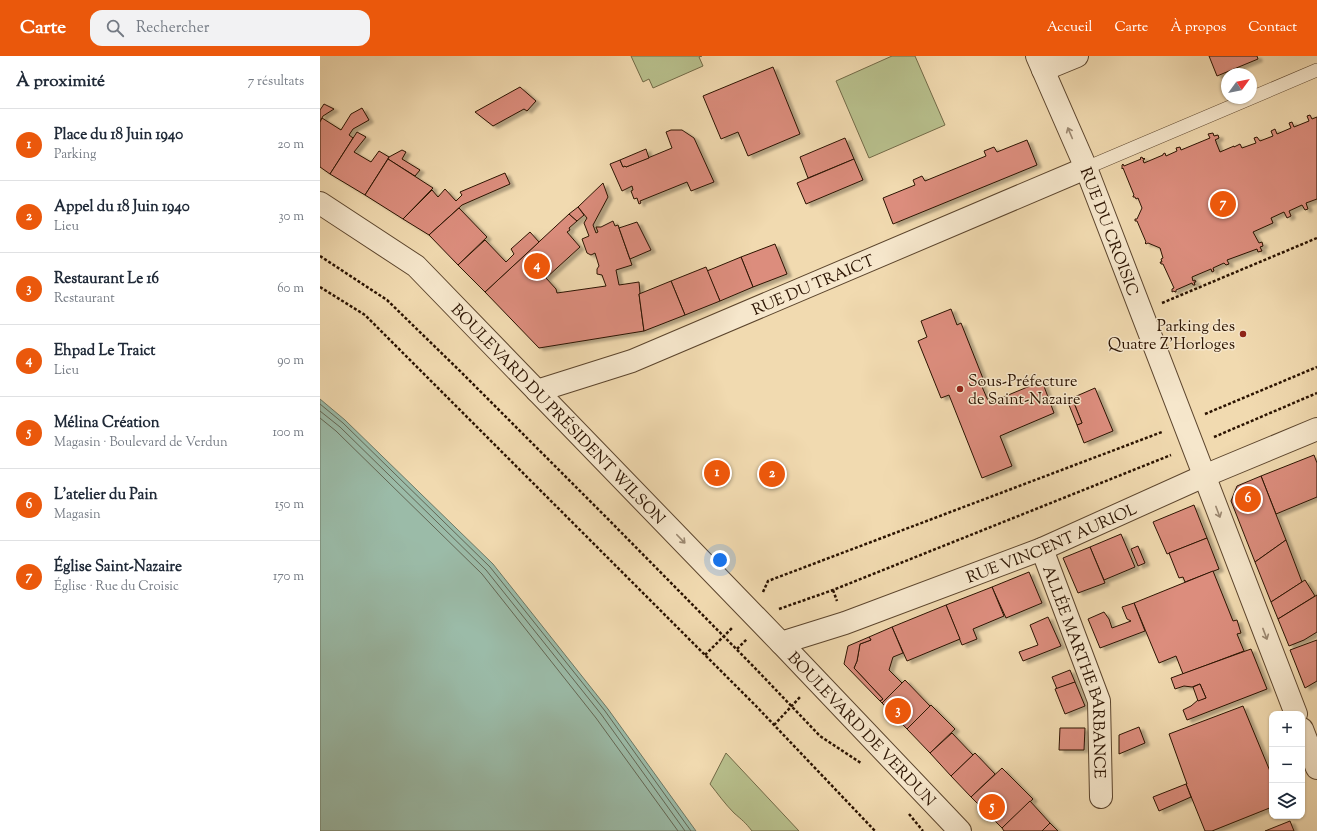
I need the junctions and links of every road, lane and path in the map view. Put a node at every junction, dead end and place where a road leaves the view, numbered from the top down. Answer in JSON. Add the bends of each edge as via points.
{"nodes":[{"id":1,"x":1077,"y":56,"type":"edge"},
{"id":2,"x":1040,"y":63,"type":"edge"},
{"id":3,"x":1317,"y":70,"type":"edge"},
{"id":4,"x":1086,"y":168,"type":"junction"},
{"id":5,"x":320,"y":204,"type":"edge"},
{"id":6,"x":1317,"y":238,"type":"edge"},
{"id":7,"x":320,"y":256,"type":"edge"},
{"id":8,"x":320,"y":287,"type":"edge"},
{"id":9,"x":1141,"y":312,"type":"junction"},
{"id":10,"x":1317,"y":367,"type":"edge"},
{"id":11,"x":537,"y":391,"type":"junction"},
{"id":12,"x":1317,"y":393,"type":"edge"},
{"id":13,"x":1204,"y":415,"type":"dead end"},
{"id":14,"x":1168,"y":429,"type":"dead end"},
{"id":15,"x":1317,"y":429,"type":"edge"},
{"id":16,"x":1193,"y":446,"type":"junction"},
{"id":17,"x":1204,"y":476,"type":"junction"},
{"id":18,"x":1042,"y":549,"type":"junction"},
{"id":19,"x":833,"y":590,"type":"junction"},
{"id":20,"x":761,"y":594,"type":"dead end"},
{"id":21,"x":838,"y":601,"type":"dead end"},
{"id":22,"x":777,"y":610,"type":"dead end"},
{"id":23,"x":738,"y":622,"type":"dead end"},
{"id":24,"x":724,"y":636,"type":"junction"},
{"id":25,"x":781,"y":643,"type":"junction"},
{"id":26,"x":704,"y":654,"type":"junction"},
{"id":27,"x":806,"y":692,"type":"dead end"},
{"id":28,"x":792,"y":706,"type":"junction"},
{"id":29,"x":1295,"y":711,"type":"edge"},
{"id":30,"x":774,"y":724,"type":"junction"},
{"id":31,"x":1305,"y":737,"type":"edge"},
{"id":32,"x":863,"y":764,"type":"dead end"},
{"id":33,"x":1317,"y":768,"type":"edge"},
{"id":34,"x":1101,"y":797,"type":"dead end"},
{"id":35,"x":908,"y":814,"type":"dead end"},
{"id":36,"x":875,"y":831,"type":"edge"},
{"id":37,"x":922,"y":831,"type":"edge"},
{"id":38,"x":960,"y":831,"type":"edge"}],
"edges":[{"from":1,"to":2,"type":"street"},
{"from":4,"to":2,"type":"street","name":"RUE DU CROISIC","one_way":true},
{"from":3,"to":4,"type":"lane"},
{"from":4,"to":9,"type":"street","name":"RUE DU CROISIC"},
{"from":4,"to":11,"type":"street","name":"RUE DU TRAICT","via":[[632,361]]},
{"from":5,"to":11,"type":"street","name":"BOULEVARD DU PRÉSIDENT WILSON","via":[[416,266]]},
{"from":6,"to":9,"type":"path"},
{"from":7,"to":24,"type":"path","via":[[387,300]]},
{"from":8,"to":26,"type":"path","via":[[365,315]]},
{"from":9,"to":16,"type":"street","name":"RUE DU CROISIC"},
{"from":10,"to":13,"type":"path"},
{"from":11,"to":25,"type":"street","name":"BOULEVARD DU PRÉSIDENT WILSON","one_way":true},
{"from":12,"to":16,"type":"path"},
{"from":14,"to":20,"type":"path","via":[[768,581]]},
{"from":15,"to":17,"type":"street","name":"RUE VINCENT AURIOL"},
{"from":16,"to":17,"type":"street","name":"RUE DU CROISIC"},
{"from":16,"to":19,"type":"path"},
{"from":17,"to":18,"type":"street","name":"RUE VINCENT AURIOL"},
{"from":17,"to":29,"type":"street","name":"RUE DU CROISIC","one_way":true},
{"from":18,"to":25,"type":"street","name":"RUE VINCENT AURIOL","via":[[845,623]]},
{"from":18,"to":34,"type":"street","name":"ALLÉE MARTHE BARBANCE","via":[[1098,701]]},
{"from":19,"to":21,"type":"path"},
{"from":19,"to":22,"type":"path"},
{"from":23,"to":24,"type":"path"},
{"from":24,"to":26,"type":"path"},
{"from":24,"to":28,"type":"path"},
{"from":25,"to":38,"type":"street","name":"BOULEVARD DE VERDUN"},
{"from":26,"to":30,"type":"path"},
{"from":27,"to":28,"type":"path"},
{"from":28,"to":30,"type":"path"},
{"from":28,"to":32,"type":"path","via":[[820,736]]},
{"from":30,"to":36,"type":"path"},
{"from":31,"to":33,"type":"street"},
{"from":35,"to":37,"type":"path"}]}
